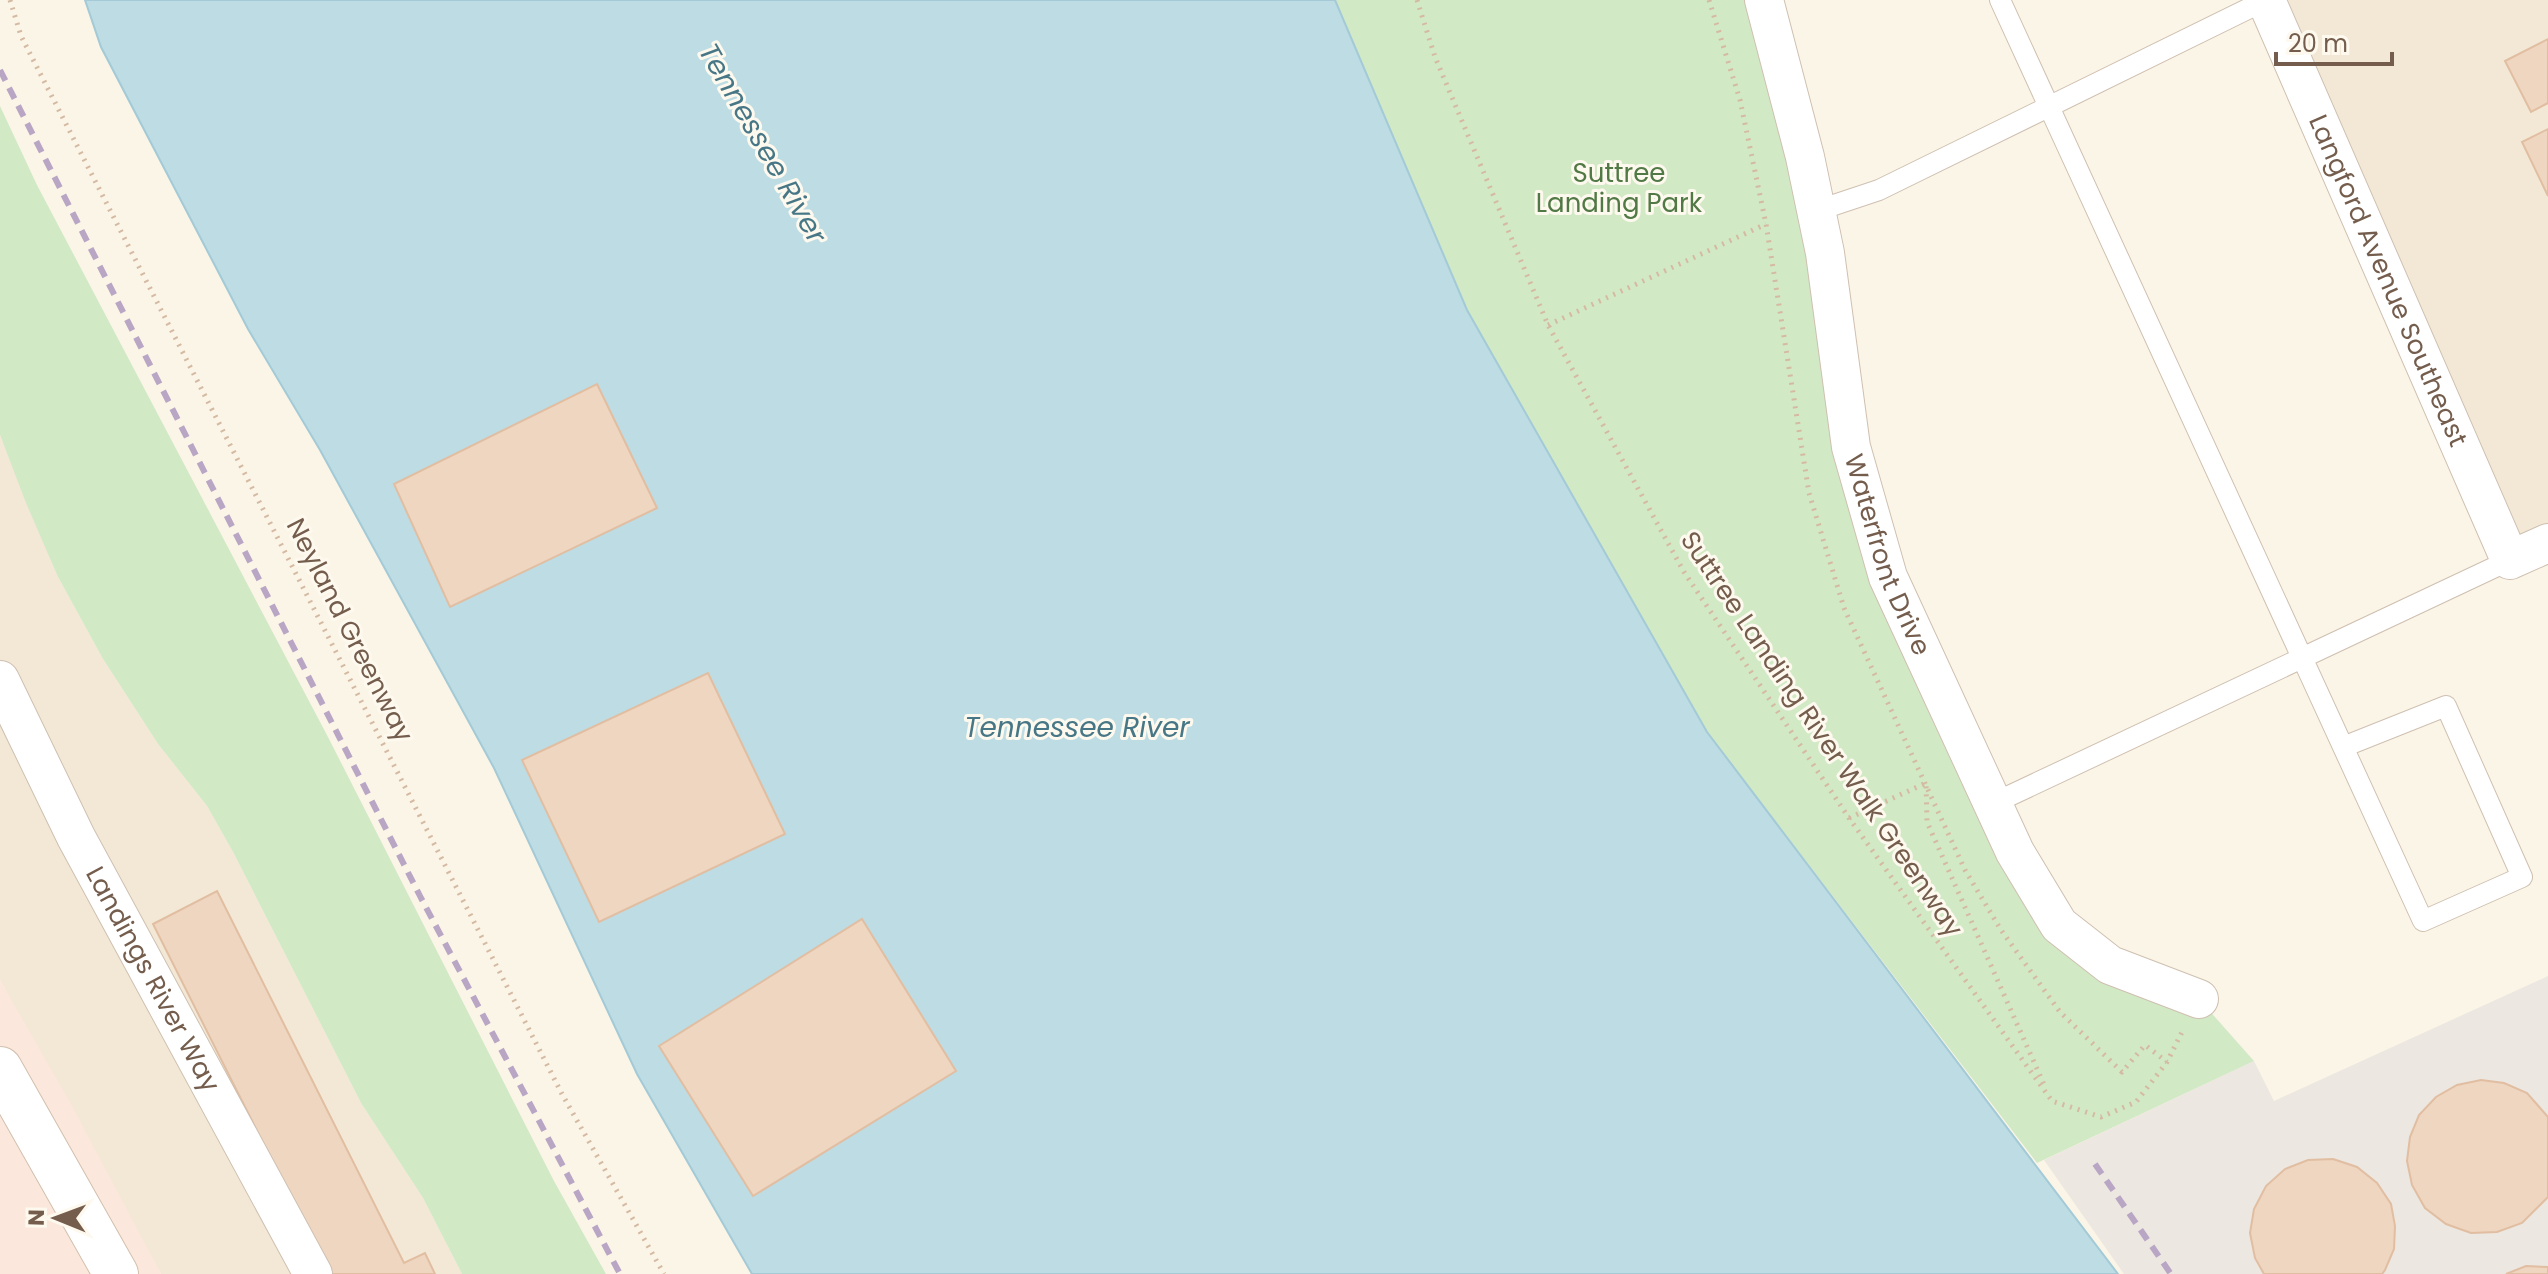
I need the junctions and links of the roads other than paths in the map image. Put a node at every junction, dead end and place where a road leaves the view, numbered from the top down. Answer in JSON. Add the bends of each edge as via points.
{"nodes":[{"id":1,"x":1764,"y":0,"type":"edge"},
{"id":2,"x":2000,"y":0,"type":"edge"},
{"id":3,"x":2266,"y":0,"type":"edge"},
{"id":4,"x":2049,"y":107,"type":"junction"},
{"id":5,"x":1816,"y":211,"type":"junction"},
{"id":6,"x":2548,"y":543,"type":"edge"},
{"id":7,"x":2510,"y":560,"type":"junction"},
{"id":8,"x":2301,"y":659,"type":"junction"},
{"id":9,"x":0,"y":680,"type":"edge"},
{"id":10,"x":2343,"y":747,"type":"junction"},
{"id":11,"x":1992,"y":804,"type":"junction"},
{"id":12,"x":2199,"y":999,"type":"road end"},
{"id":13,"x":0,"y":1069,"type":"edge"},
{"id":14,"x":116,"y":1274,"type":"edge"},
{"id":15,"x":313,"y":1274,"type":"edge"}],
"edges":[{"from":1,"to":5,"type":"street","name":"Waterfront Drive"},
{"from":2,"to":4,"type":"lane"},
{"from":3,"to":4,"type":"lane"},
{"from":3,"to":7,"type":"street","name":"Langford Avenue Southeast"},
{"from":4,"to":5,"type":"lane","via":[[1879,190]]},
{"from":4,"to":8,"type":"lane"},
{"from":5,"to":11,"type":"street","name":"Waterfront Drive","via":[[1851,447],[1867,513],[1888,577]]},
{"from":6,"to":7,"type":"street"},
{"from":7,"to":8,"type":"lane"},
{"from":8,"to":10,"type":"lane"},
{"from":8,"to":11,"type":"lane"},
{"from":9,"to":15,"type":"street","name":"Landings River Way","via":[[76,837]]},
{"from":10,"to":10,"type":"lane","via":[[2446,706],[2522,877],[2423,921]]},
{"from":11,"to":12,"type":"street","name":"Waterfront Drive","via":[[2059,925],[2110,965]]},
{"from":13,"to":14,"type":"main road"}]}
